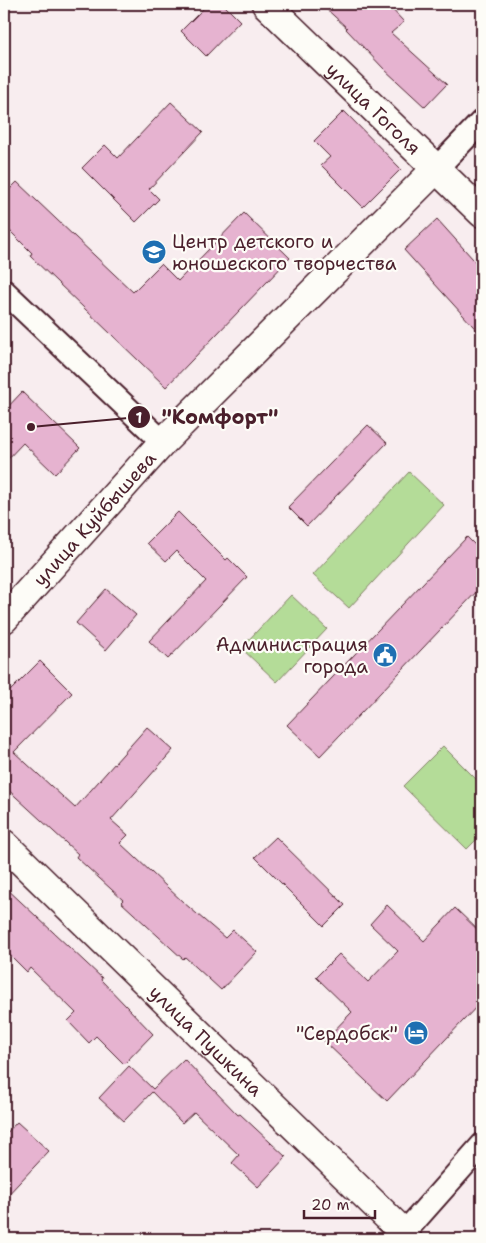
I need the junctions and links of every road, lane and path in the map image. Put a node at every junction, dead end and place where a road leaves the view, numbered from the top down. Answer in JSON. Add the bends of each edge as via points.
{"nodes":[{"id":1,"x":266,"y":4,"type":"edge"},
{"id":2,"x":482,"y":121,"type":"edge"},
{"id":3,"x":436,"y":169,"type":"junction"},
{"id":4,"x":482,"y":213,"type":"edge"},
{"id":5,"x":4,"y":291,"type":"edge"},
{"id":6,"x":163,"y":442,"type":"junction"},
{"id":7,"x":4,"y":619,"type":"edge"},
{"id":8,"x":4,"y":844,"type":"edge"},
{"id":9,"x":482,"y":1146,"type":"edge"},
{"id":10,"x":404,"y":1237,"type":"edge"}],
"edges":[{"from":1,"to":3,"type":"street","name":"улица Гоголя"},
{"from":2,"to":3,"type":"street","name":"улица Куйбышева"},
{"from":3,"to":4,"type":"street","name":"улица Гоголя"},
{"from":3,"to":6,"type":"street","name":"улица Куйбышева"},
{"from":5,"to":6,"type":"street"},
{"from":6,"to":7,"type":"street","name":"улица Куйбышева"},
{"from":8,"to":10,"type":"street","name":"улица Пушкина"},
{"from":9,"to":10,"type":"street"}]}
